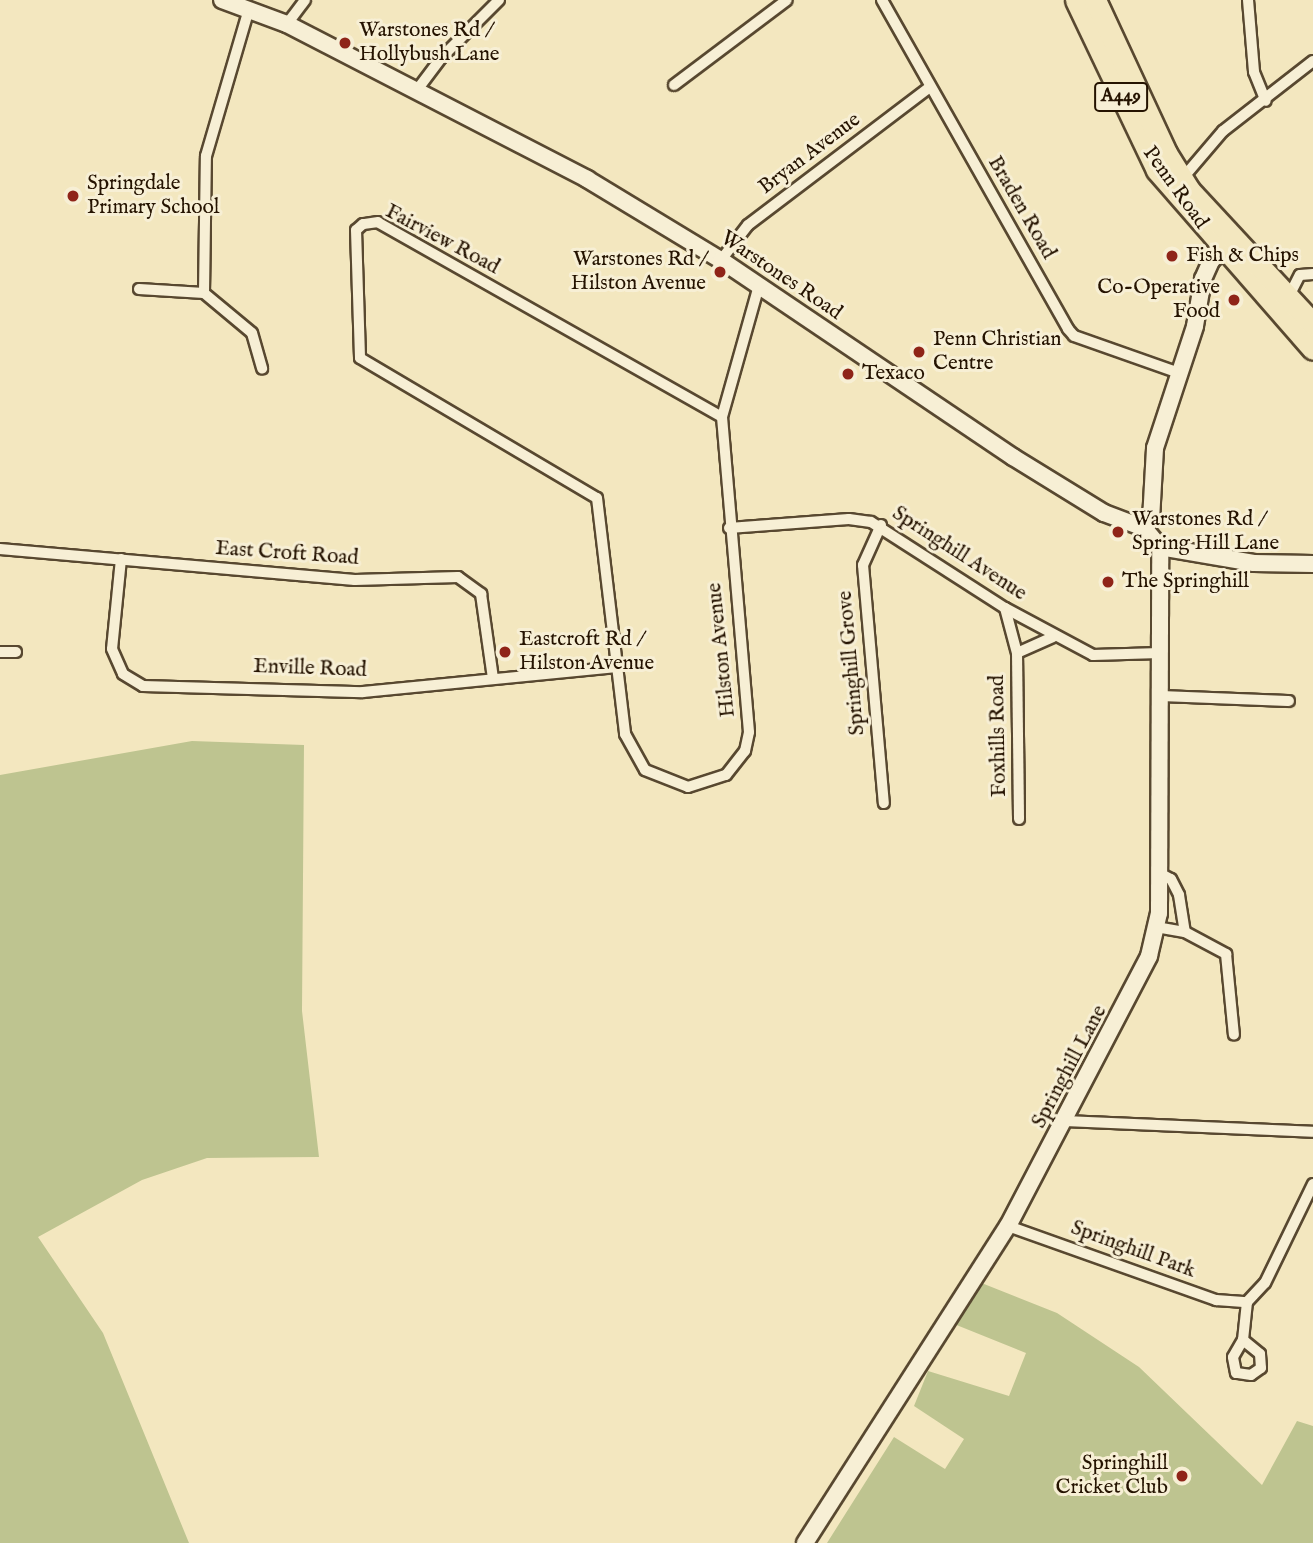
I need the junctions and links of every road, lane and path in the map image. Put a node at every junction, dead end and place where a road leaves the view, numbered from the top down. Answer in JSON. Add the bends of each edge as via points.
{"nodes":[{"id":1,"x":222,"y":0,"type":"edge"},
{"id":2,"x":305,"y":0,"type":"edge"},
{"id":3,"x":499,"y":0,"type":"edge"},
{"id":4,"x":787,"y":0,"type":"edge"},
{"id":5,"x":882,"y":0,"type":"edge"},
{"id":6,"x":1076,"y":0,"type":"edge"},
{"id":7,"x":1095,"y":0,"type":"edge"},
{"id":8,"x":1248,"y":0,"type":"edge"},
{"id":9,"x":249,"y":9,"type":"junction"},
{"id":10,"x":287,"y":24,"type":"junction"},
{"id":11,"x":1313,"y":61,"type":"edge"},
{"id":12,"x":674,"y":85,"type":"dead end"},
{"id":13,"x":930,"y":87,"type":"junction"},
{"id":14,"x":417,"y":90,"type":"junction"},
{"id":15,"x":1266,"y":101,"type":"junction"},
{"id":16,"x":1182,"y":180,"type":"junction"},
{"id":17,"x":1228,"y":243,"type":"junction"},
{"id":18,"x":721,"y":260,"type":"junction"},
{"id":19,"x":1313,"y":274,"type":"edge"},
{"id":20,"x":759,"y":285,"type":"junction"},
{"id":21,"x":139,"y":289,"type":"dead end"},
{"id":22,"x":204,"y":293,"type":"junction"},
{"id":23,"x":1285,"y":302,"type":"junction"},
{"id":24,"x":1313,"y":324,"type":"edge"},
{"id":25,"x":258,"y":347,"type":"junction"},
{"id":26,"x":1313,"y":349,"type":"edge"},
{"id":27,"x":245,"y":351,"type":"dead end"},
{"id":28,"x":262,"y":369,"type":"dead end"},
{"id":29,"x":1179,"y":373,"type":"junction"},
{"id":30,"x":722,"y":417,"type":"junction"},
{"id":31,"x":600,"y":504,"type":"joint"},
{"id":32,"x":881,"y":525,"type":"junction"},
{"id":33,"x":729,"y":528,"type":"junction"},
{"id":34,"x":1144,"y":528,"type":"junction"},
{"id":35,"x":1160,"y":547,"type":"junction"},
{"id":36,"x":0,"y":549,"type":"edge"},
{"id":37,"x":121,"y":559,"type":"junction"},
{"id":38,"x":1313,"y":564,"type":"edge"},
{"id":39,"x":1005,"y":608,"type":"junction"},
{"id":40,"x":1053,"y":637,"type":"junction"},
{"id":41,"x":0,"y":652,"type":"edge"},
{"id":42,"x":16,"y":652,"type":"dead end"},
{"id":43,"x":1017,"y":653,"type":"junction"},
{"id":44,"x":1160,"y":653,"type":"junction"},
{"id":45,"x":617,"y":667,"type":"junction"},
{"id":46,"x":493,"y":678,"type":"junction"},
{"id":47,"x":1160,"y":696,"type":"junction"},
{"id":48,"x":1289,"y":701,"type":"dead end"},
{"id":49,"x":884,"y":803,"type":"dead end"},
{"id":50,"x":1019,"y":819,"type":"dead end"},
{"id":51,"x":1159,"y":873,"type":"junction"},
{"id":52,"x":1156,"y":927,"type":"junction"},
{"id":53,"x":1185,"y":932,"type":"junction"},
{"id":54,"x":1234,"y":1035,"type":"dead end"},
{"id":55,"x":1064,"y":1121,"type":"junction"},
{"id":56,"x":1313,"y":1132,"type":"edge"},
{"id":57,"x":1313,"y":1184,"type":"edge"},
{"id":58,"x":1008,"y":1226,"type":"junction"},
{"id":59,"x":1247,"y":1302,"type":"junction"},
{"id":60,"x":1243,"y":1340,"type":"dead end"},
{"id":61,"x":805,"y":1543,"type":"edge"}],
"edges":[{"from":1,"to":9,"type":"street","name":"Warstones Road"},
{"from":2,"to":10,"type":"street"},
{"from":3,"to":14,"type":"street","via":[[440,58]]},
{"from":4,"to":12,"type":"street"},
{"from":5,"to":13,"type":"street","name":"Braden Road"},
{"from":6,"to":17,"type":"highway","name":"Penn Road","number":"A449","via":[[1157,170]]},
{"from":7,"to":16,"type":"highway","name":"Penn Road","number":"A449"},
{"from":8,"to":15,"type":"street","via":[[1254,72]]},
{"from":9,"to":10,"type":"street","name":"Warstones Road"},
{"from":9,"to":22,"type":"street","via":[[206,156]]},
{"from":10,"to":14,"type":"street","name":"Warstones Road"},
{"from":11,"to":15,"type":"street"},
{"from":13,"to":18,"type":"street","name":"Bryan Avenue","via":[[748,225]]},
{"from":13,"to":29,"type":"street","name":"Braden Road","via":[[1068,329]]},
{"from":14,"to":18,"type":"street","name":"Warstones Road","via":[[587,179]]},
{"from":15,"to":16,"type":"street","via":[[1223,131]]},
{"from":16,"to":17,"type":"highway","name":"Penn Road","number":"A449"},
{"from":17,"to":23,"type":"highway","name":"Penn Road","number":"A449"},
{"from":17,"to":29,"type":"street","via":[[1206,271]]},
{"from":18,"to":20,"type":"street","name":"Warstones Road"},
{"from":19,"to":23,"type":"street","via":[[1300,275]]},
{"from":20,"to":30,"type":"street","name":"Hilston Avenue"},
{"from":20,"to":34,"type":"street","name":"Warstones Road","via":[[1013,457],[1104,513]]},
{"from":21,"to":22,"type":"street"},
{"from":22,"to":25,"type":"street","via":[[246,327]]},
{"from":23,"to":24,"type":"highway","name":"Penn Road","number":"A449"},
{"from":23,"to":26,"type":"highway","name":"Penn Road","number":"A449"},
{"from":25,"to":27,"type":"street"},
{"from":25,"to":28,"type":"street"},
{"from":29,"to":34,"type":"street","via":[[1155,448],[1151,520]]},
{"from":30,"to":31,"type":"street","name":"Fairview Road","via":[[378,222],[362,224],[356,230],[360,358],[593,493]]},
{"from":30,"to":33,"type":"street","name":"Hilston Avenue"},
{"from":31,"to":45,"type":"street","name":"Hilston Avenue"},
{"from":32,"to":33,"type":"street","name":"Springhill Avenue","via":[[849,519]]},
{"from":32,"to":39,"type":"street","name":"Springhill Avenue"},
{"from":32,"to":49,"type":"street","name":"Springhill Grove","via":[[863,565]]},
{"from":33,"to":45,"type":"street","name":"Hilston Avenue","via":[[750,715],[745,751],[726,775],[688,787],[645,770],[625,734]]},
{"from":34,"to":35,"type":"street","name":"Warstones Road"},
{"from":35,"to":38,"type":"street","via":[[1254,563]]},
{"from":35,"to":44,"type":"street","name":"Springhill Lane"},
{"from":36,"to":37,"type":"street","name":"East Croft Road"},
{"from":37,"to":46,"type":"street","name":"East Croft Road","via":[[355,580],[458,577],[481,594]]},
{"from":37,"to":46,"type":"street","name":"Enville Road","via":[[112,649],[123,674],[142,686],[363,692]]},
{"from":39,"to":40,"type":"street","name":"Springhill Avenue"},
{"from":39,"to":43,"type":"street","name":"Foxhills Road"},
{"from":40,"to":43,"type":"street"},
{"from":40,"to":44,"type":"street","name":"Springhill Avenue","via":[[1093,655]]},
{"from":41,"to":42,"type":"street"},
{"from":43,"to":50,"type":"street","name":"Foxhills Road"},
{"from":44,"to":47,"type":"street","name":"Springhill Lane"},
{"from":45,"to":46,"type":"street","name":"Enville Road"},
{"from":47,"to":48,"type":"street"},
{"from":47,"to":51,"type":"street","name":"Springhill Lane"},
{"from":51,"to":52,"type":"street","name":"Springhill Lane"},
{"from":51,"to":53,"type":"street","via":[[1171,879],[1179,895]]},
{"from":52,"to":53,"type":"street"},
{"from":52,"to":55,"type":"street","name":"Springhill Lane","via":[[1138,983]]},
{"from":53,"to":54,"type":"street","via":[[1226,954]]},
{"from":55,"to":56,"type":"street"},
{"from":55,"to":58,"type":"street","name":"Springhill Lane"},
{"from":57,"to":59,"type":"street","via":[[1265,1283]]},
{"from":58,"to":59,"type":"street","name":"Springhill Park","via":[[1216,1300]]},
{"from":58,"to":61,"type":"street","name":"Springhill Lane"},
{"from":59,"to":60,"type":"street"}]}
